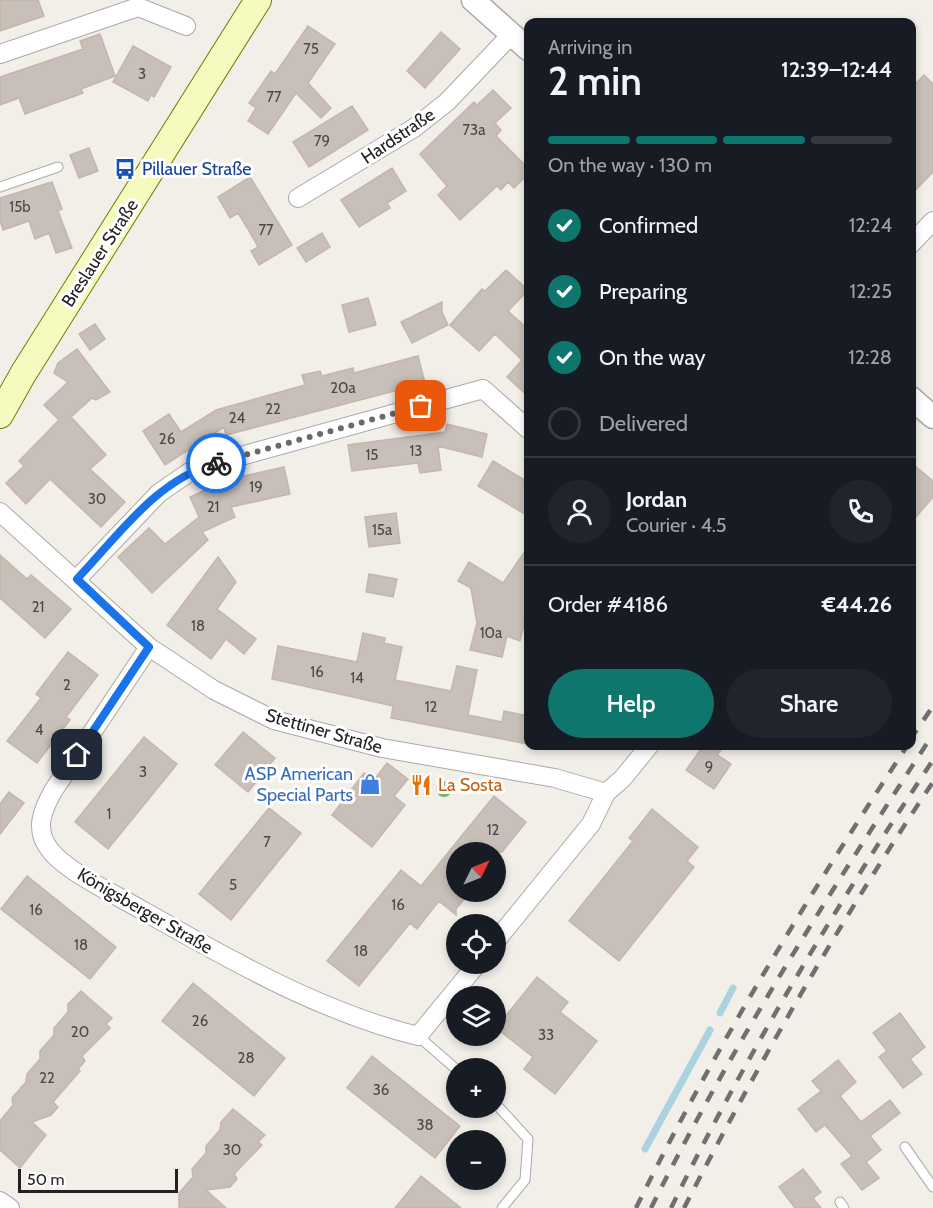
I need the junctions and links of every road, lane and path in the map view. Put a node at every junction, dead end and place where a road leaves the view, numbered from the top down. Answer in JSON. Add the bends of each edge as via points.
{"nodes":[{"id":1,"x":258,"y":0,"type":"edge"},
{"id":2,"x":473,"y":0,"type":"edge"},
{"id":3,"x":186,"y":26,"type":"dead end"},
{"id":4,"x":520,"y":42,"type":"edge"},
{"id":5,"x":0,"y":54,"type":"edge"},
{"id":6,"x":58,"y":167,"type":"dead end"},
{"id":7,"x":0,"y":188,"type":"edge"},
{"id":8,"x":298,"y":198,"type":"dead end"},
{"id":9,"x":933,"y":221,"type":"edge"},
{"id":10,"x":916,"y":239,"type":"edge"},
{"id":11,"x":916,"y":402,"type":"edge"},
{"id":12,"x":0,"y":415,"type":"edge"},
{"id":13,"x":933,"y":417,"type":"edge"},
{"id":14,"x":524,"y":425,"type":"edge"},
{"id":15,"x":0,"y":512,"type":"edge"},
{"id":16,"x":77,"y":579,"type":"junction"},
{"id":17,"x":149,"y":647,"type":"junction"},
{"id":18,"x":646,"y":750,"type":"edge"},
{"id":19,"x":606,"y":793,"type":"junction"},
{"id":20,"x":506,"y":928,"type":"edge"},
{"id":21,"x":469,"y":974,"type":"edge"},
{"id":22,"x":418,"y":1036,"type":"junction"},
{"id":23,"x":446,"y":1060,"type":"edge"},
{"id":24,"x":506,"y":1115,"type":"edge"},
{"id":25,"x":905,"y":1147,"type":"dead end"},
{"id":26,"x":933,"y":1187,"type":"edge"},
{"id":27,"x":0,"y":1201,"type":"edge"},
{"id":28,"x":10,"y":1208,"type":"edge"},
{"id":29,"x":502,"y":1208,"type":"edge"}],
"edges":[{"from":1,"to":12,"type":"main road","name":"Breslauer Straße"},
{"from":2,"to":4,"type":"street","name":"Hardstraße"},
{"from":3,"to":5,"type":"street","via":[[138,7]]},
{"from":4,"to":8,"type":"street","name":"Hardstraße","via":[[414,128]]},
{"from":6,"to":7,"type":"lane"},
{"from":9,"to":10,"type":"street"},
{"from":11,"to":13,"type":"street"},
{"from":14,"to":16,"type":"street","via":[[483,389],[194,470],[159,493]]},
{"from":15,"to":16,"type":"street","name":"Stettiner Straße"},
{"from":16,"to":17,"type":"street","name":"Stettiner Straße"},
{"from":17,"to":19,"type":"street","name":"Stettiner Straße","via":[[214,690],[274,720],[372,746],[555,778]]},
{"from":17,"to":22,"type":"street","name":"Königsberger Straße","via":[[43,810],[40,831],[50,850],[111,893],[235,962],[355,1017]]},
{"from":18,"to":19,"type":"street"},
{"from":19,"to":20,"type":"street","via":[[591,824]]},
{"from":21,"to":22,"type":"street"},
{"from":22,"to":23,"type":"lane","name":"Königsberger Straße"},
{"from":24,"to":29,"type":"lane","via":[[528,1139],[525,1180]]},
{"from":25,"to":26,"type":"lane"},
{"from":27,"to":28,"type":"street"}]}
